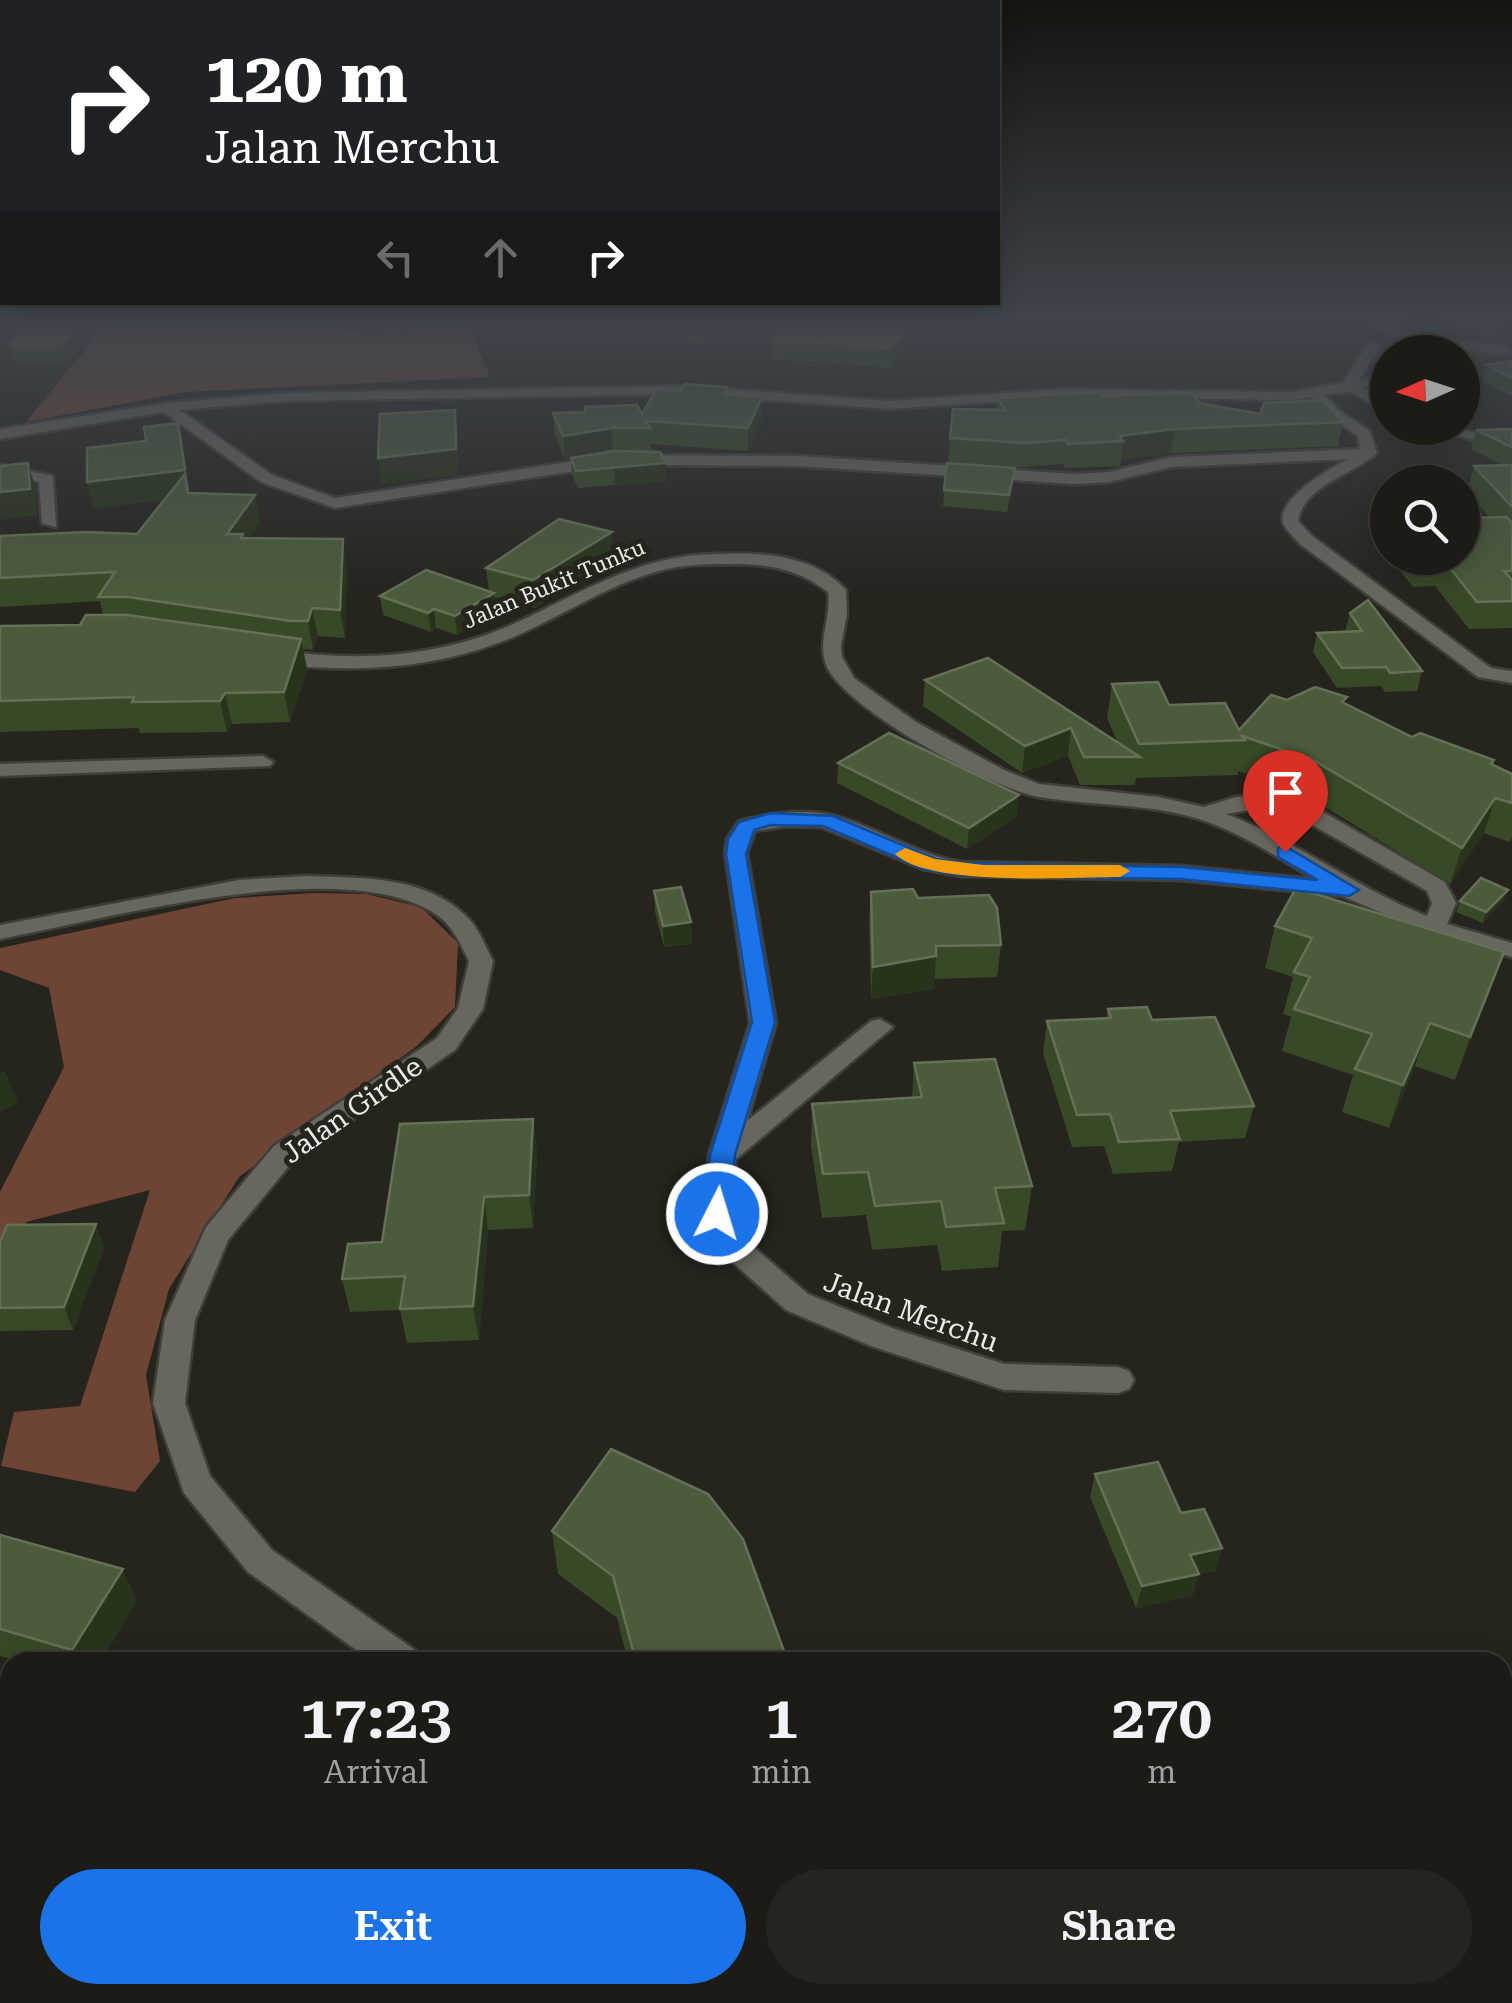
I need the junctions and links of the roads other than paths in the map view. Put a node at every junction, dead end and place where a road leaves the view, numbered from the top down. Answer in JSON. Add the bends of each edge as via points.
{"nodes":[{"id":1,"x":115,"y":415,"type":"edge"},
{"id":2,"x":178,"y":415,"type":"edge"},
{"id":3,"x":1337,"y":415,"type":"edge"},
{"id":4,"x":0,"y":434,"type":"edge"},
{"id":5,"x":1369,"y":453,"type":"junction"},
{"id":6,"x":0,"y":470,"type":"edge"},
{"id":7,"x":50,"y":524,"type":"dead end"},
{"id":8,"x":262,"y":654,"type":"edge"},
{"id":9,"x":1512,"y":677,"type":"edge"},
{"id":10,"x":263,"y":762,"type":"dead end"},
{"id":11,"x":0,"y":770,"type":"edge"},
{"id":12,"x":1205,"y":814,"type":"junction"},
{"id":13,"x":1349,"y":890,"type":"junction"},
{"id":14,"x":1434,"y":926,"type":"junction"},
{"id":15,"x":0,"y":932,"type":"edge"},
{"id":16,"x":1512,"y":950,"type":"edge"},
{"id":17,"x":880,"y":1027,"type":"dead end"},
{"id":18,"x":723,"y":1155,"type":"junction"},
{"id":19,"x":1118,"y":1380,"type":"dead end"},
{"id":20,"x":388,"y":1652,"type":"edge"}],
"edges":[{"from":1,"to":4,"type":"street"},
{"from":2,"to":5,"type":"street","via":[[233,459],[306,498],[335,503],[614,460],[798,461],[1075,478],[1171,462]]},
{"from":3,"to":5,"type":"street","via":[[1365,434]]},
{"from":5,"to":9,"type":"street","via":[[1307,492],[1292,507],[1290,522],[1485,674]]},
{"from":6,"to":7,"type":"street","via":[[47,479]]},
{"from":8,"to":12,"type":"street","name":"Jalan Bukit Tunku","via":[[333,663],[430,657],[514,631],[648,568],[704,560],[782,562],[837,590],[830,642],[845,681],[868,700],[1022,787]]},
{"from":10,"to":11,"type":"street"},
{"from":12,"to":13,"type":"street","name":"Jalan Bukit Tunku"},
{"from":12,"to":14,"type":"street","via":[[1282,798],[1436,887],[1444,903]]},
{"from":13,"to":14,"type":"street","name":"Jalan Bukit Tunku"},
{"from":13,"to":18,"type":"street","name":"Jalan Merchu","via":[[1181,873],[961,869],[932,864],[826,820],[771,819],[746,826],[736,854],[764,1022]]},
{"from":14,"to":16,"type":"street","name":"Jalan Bukit Tunku"},
{"from":15,"to":20,"type":"street","name":"Jalan Girdle","via":[[239,888],[306,883],[408,892],[462,926],[480,962],[470,1009],[446,1044],[284,1154],[216,1234],[180,1320],[170,1403],[196,1484],[260,1561]]},
{"from":17,"to":18,"type":"street"},
{"from":18,"to":19,"type":"street","name":"Jalan Merchu","via":[[717,1214],[740,1252],[797,1302],[1004,1377]]}]}
